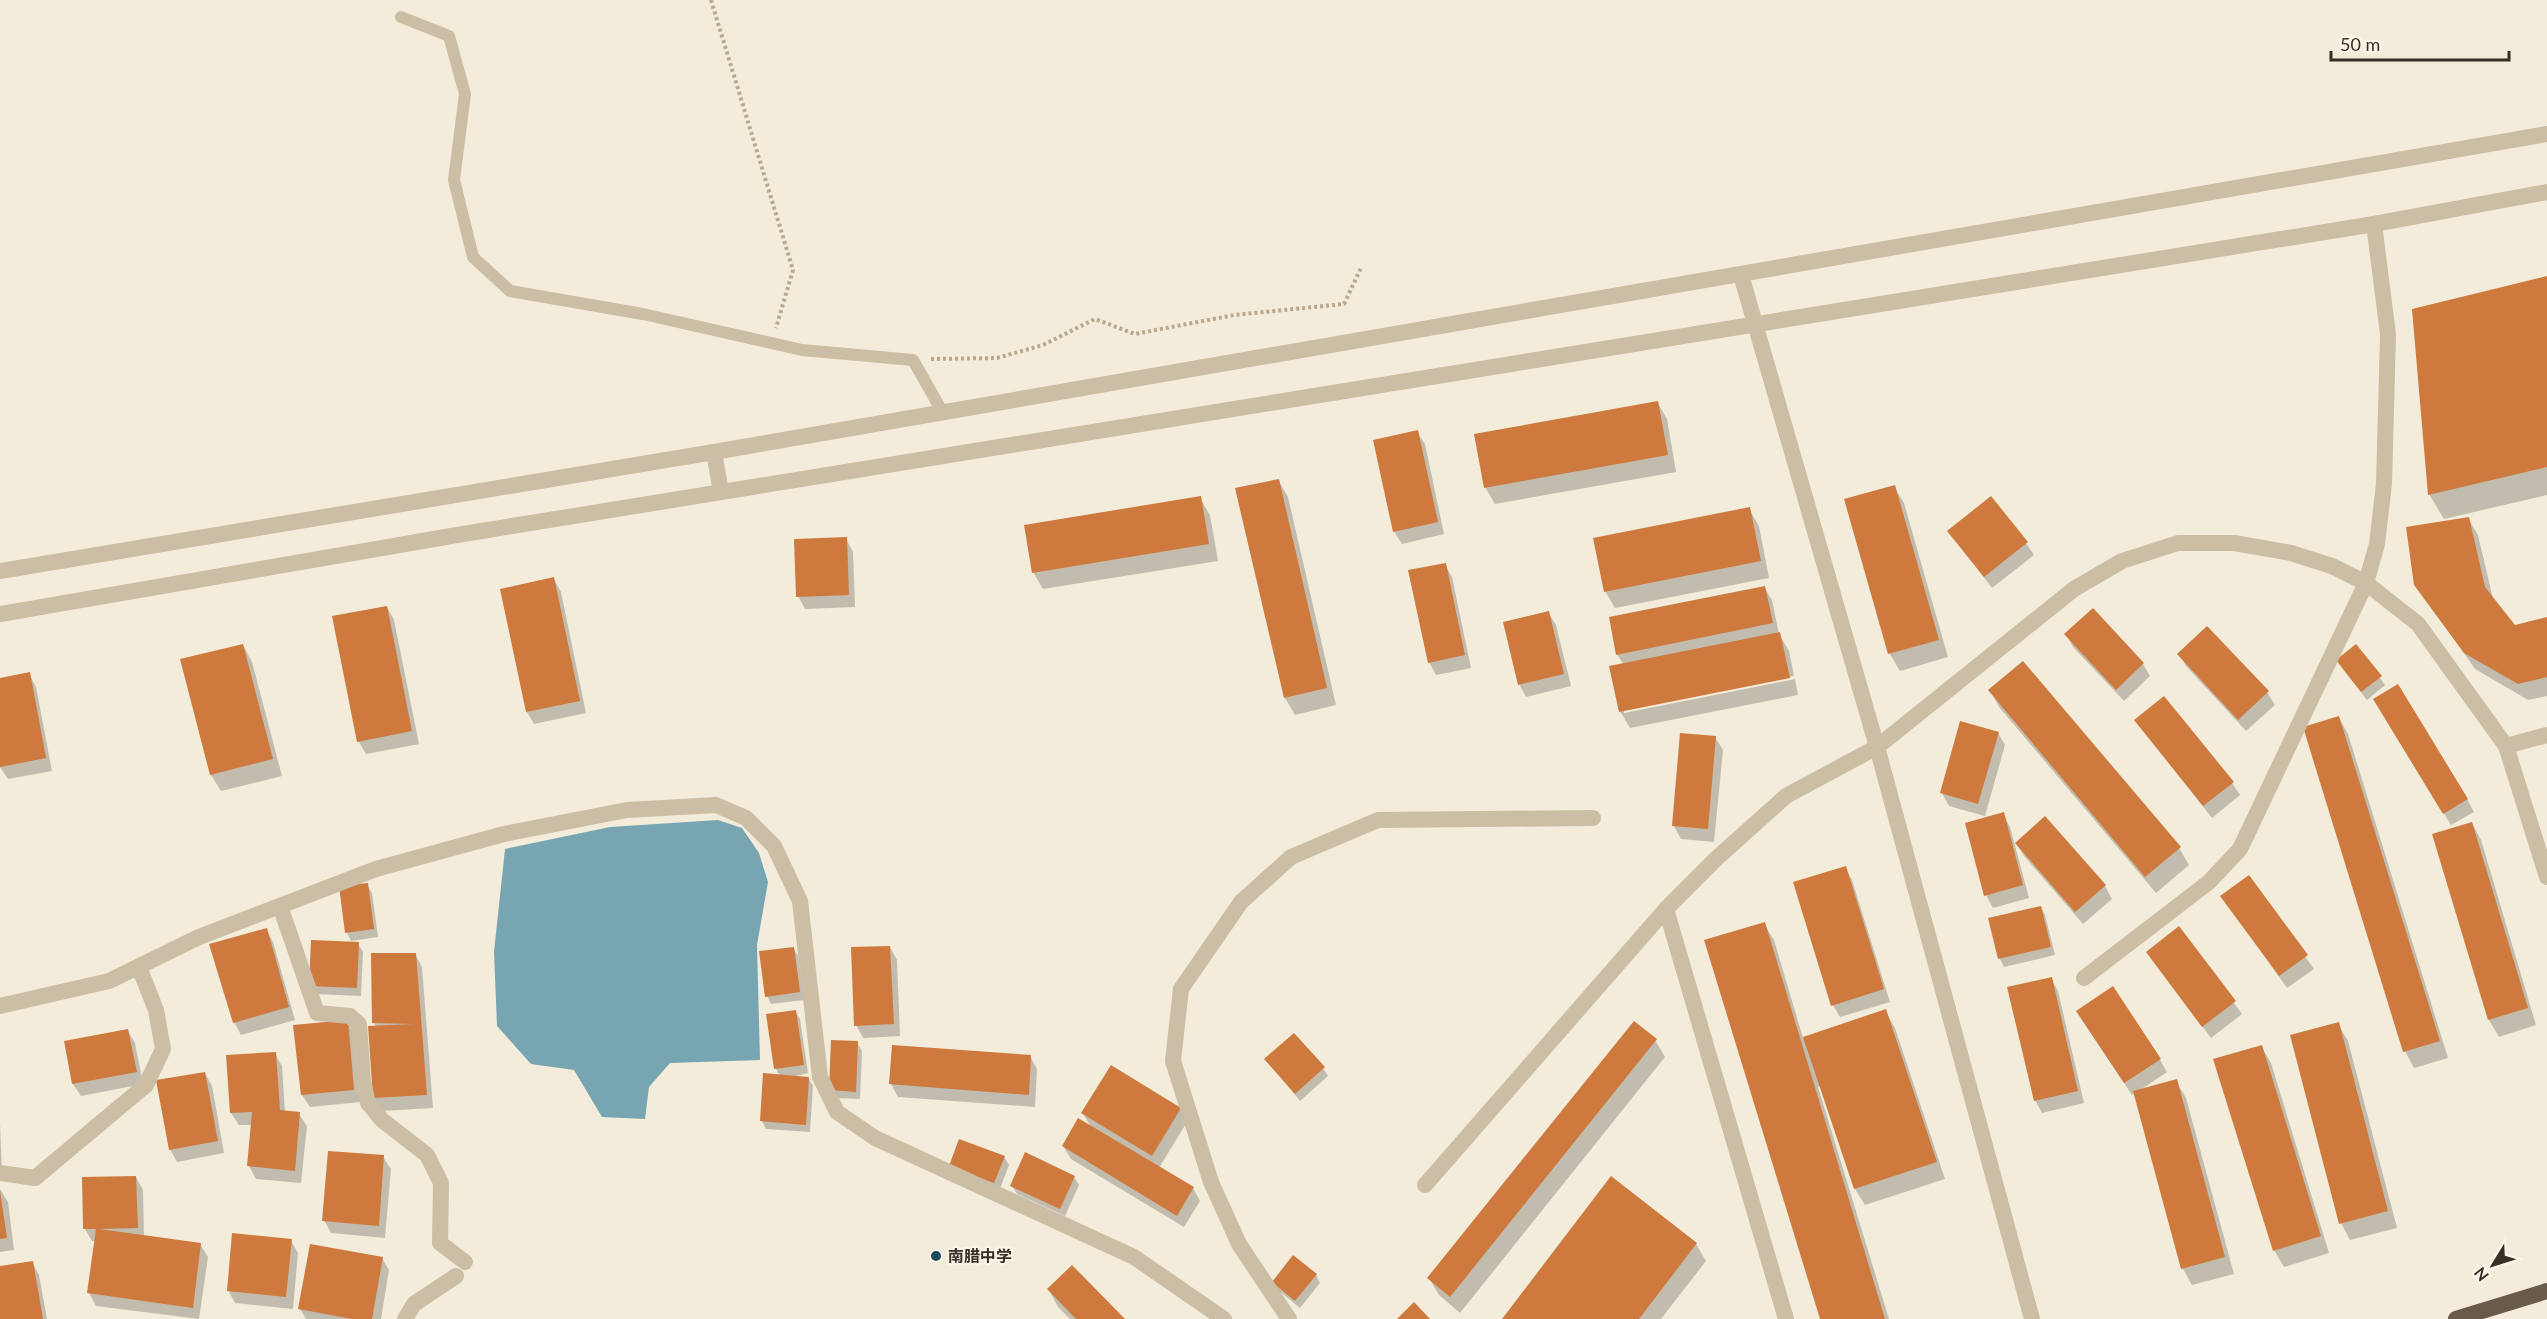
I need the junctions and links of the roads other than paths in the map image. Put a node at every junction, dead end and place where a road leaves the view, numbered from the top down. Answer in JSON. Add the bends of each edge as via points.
{"nodes":[{"id":1,"x":401,"y":17,"type":"dead end"},
{"id":2,"x":2547,"y":134,"type":"edge"},
{"id":3,"x":2547,"y":192,"type":"edge"},
{"id":4,"x":2374,"y":224,"type":"junction"},
{"id":5,"x":1741,"y":275,"type":"junction"},
{"id":6,"x":1754,"y":323,"type":"junction"},
{"id":7,"x":943,"y":412,"type":"junction"},
{"id":8,"x":714,"y":452,"type":"junction"},
{"id":9,"x":721,"y":492,"type":"junction"},
{"id":10,"x":0,"y":571,"type":"edge"},
{"id":11,"x":2366,"y":583,"type":"junction"},
{"id":12,"x":0,"y":614,"type":"edge"},
{"id":13,"x":2547,"y":735,"type":"edge"},
{"id":14,"x":2506,"y":746,"type":"junction"},
{"id":15,"x":1877,"y":747,"type":"junction"},
{"id":16,"x":1593,"y":818,"type":"dead end"},
{"id":17,"x":2547,"y":877,"type":"edge"},
{"id":18,"x":280,"y":906,"type":"junction"},
{"id":19,"x":1666,"y":909,"type":"junction"},
{"id":20,"x":139,"y":967,"type":"junction"},
{"id":21,"x":2084,"y":978,"type":"dead end"},
{"id":22,"x":0,"y":1006,"type":"edge"},
{"id":23,"x":0,"y":1173,"type":"edge"},
{"id":24,"x":1425,"y":1185,"type":"dead end"},
{"id":25,"x":2547,"y":1291,"type":"edge"},
{"id":26,"x":405,"y":1319,"type":"edge"},
{"id":27,"x":1224,"y":1319,"type":"edge"},
{"id":28,"x":1289,"y":1319,"type":"edge"},
{"id":29,"x":1786,"y":1319,"type":"edge"},
{"id":30,"x":2032,"y":1319,"type":"edge"},
{"id":31,"x":2456,"y":1319,"type":"edge"}],
"edges":[{"from":1,"to":7,"type":"lane","via":[[449,36],[465,94],[454,180],[473,257],[510,291],[643,314],[802,350],[913,360]]},
{"from":2,"to":5,"type":"street"},
{"from":3,"to":4,"type":"street"},
{"from":4,"to":6,"type":"street","via":[[1817,316]]},
{"from":4,"to":11,"type":"street","via":[[2388,334],[2384,484],[2377,544]]},
{"from":5,"to":6,"type":"street"},
{"from":5,"to":7,"type":"street"},
{"from":6,"to":9,"type":"street"},
{"from":6,"to":15,"type":"street"},
{"from":7,"to":8,"type":"street"},
{"from":8,"to":9,"type":"street"},
{"from":8,"to":10,"type":"street"},
{"from":9,"to":12,"type":"street"},
{"from":11,"to":14,"type":"street","via":[[2418,624]]},
{"from":11,"to":15,"type":"street","via":[[2332,566],[2291,553],[2234,543],[2178,543],[2122,561],[2074,589]]},
{"from":11,"to":21,"type":"street","via":[[2240,849],[2210,882]]},
{"from":13,"to":14,"type":"street"},
{"from":14,"to":17,"type":"street"},
{"from":15,"to":19,"type":"street","via":[[1786,796]]},
{"from":15,"to":30,"type":"street"},
{"from":16,"to":28,"type":"street","via":[[1378,820],[1291,856],[1241,902],[1181,988],[1173,1061],[1211,1182],[1239,1244]]},
{"from":18,"to":20,"type":"street","via":[[199,937]]},
{"from":18,"to":26,"type":"street","via":[[317,1013],[350,1016],[359,1024],[368,1103],[382,1120],[428,1155],[441,1183],[440,1243],[460,1269],[414,1304]]},
{"from":18,"to":27,"type":"street","via":[[376,869],[504,834],[627,810],[716,805],[746,818],[774,846],[801,901],[820,1077],[837,1112],[875,1138],[1134,1257]]},
{"from":19,"to":24,"type":"street"},
{"from":19,"to":29,"type":"street"},
{"from":20,"to":22,"type":"street","via":[[109,981]]},
{"from":20,"to":23,"type":"street","via":[[156,1010],[163,1049],[146,1085],[35,1178]]},
{"from":25,"to":31,"type":"highway"}]}
